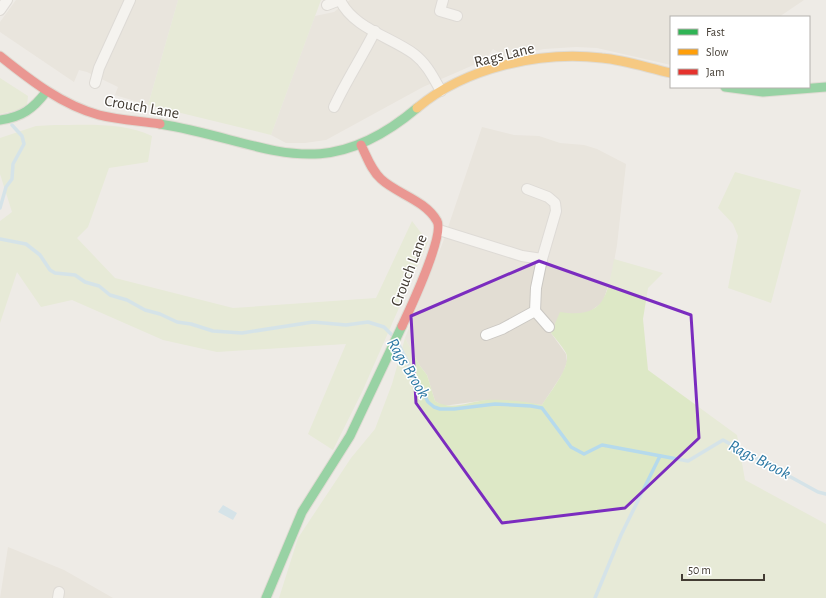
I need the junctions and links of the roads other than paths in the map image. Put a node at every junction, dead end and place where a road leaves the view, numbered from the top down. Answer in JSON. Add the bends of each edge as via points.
{"nodes":[{"id":1,"x":7,"y":0,"type":"edge"},
{"id":2,"x":130,"y":0,"type":"edge"},
{"id":3,"x":340,"y":0,"type":"edge"},
{"id":4,"x":443,"y":0,"type":"edge"},
{"id":5,"x":327,"y":5,"type":"dead end"},
{"id":6,"x":0,"y":10,"type":"edge"},
{"id":7,"x":457,"y":16,"type":"dead end"},
{"id":8,"x":375,"y":32,"type":"junction"},
{"id":9,"x":0,"y":56,"type":"edge"},
{"id":10,"x":670,"y":73,"type":"edge"},
{"id":11,"x":95,"y":83,"type":"dead end"},
{"id":12,"x":826,"y":87,"type":"edge"},
{"id":13,"x":732,"y":88,"type":"edge"},
{"id":14,"x":440,"y":91,"type":"junction"},
{"id":15,"x":46,"y":92,"type":"junction"},
{"id":16,"x":334,"y":107,"type":"dead end"},
{"id":17,"x":0,"y":120,"type":"edge"},
{"id":18,"x":361,"y":145,"type":"junction"},
{"id":19,"x":527,"y":189,"type":"dead end"},
{"id":20,"x":439,"y":230,"type":"junction"},
{"id":21,"x":542,"y":259,"type":"junction"},
{"id":22,"x":535,"y":311,"type":"junction"},
{"id":23,"x":549,"y":327,"type":"dead end"},
{"id":24,"x":486,"y":335,"type":"dead end"},
{"id":25,"x":266,"y":598,"type":"edge"}],
"edges":[{"from":1,"to":6,"type":"street"},
{"from":2,"to":11,"type":"street"},
{"from":3,"to":5,"type":"street"},
{"from":3,"to":8,"type":"street","via":[[346,10]]},
{"from":4,"to":7,"type":"street","via":[[440,11]]},
{"from":8,"to":14,"type":"street","via":[[415,55],[430,70]]},
{"from":8,"to":16,"type":"street"},
{"from":9,"to":15,"type":"street","name":"Crouch Lane"},
{"from":10,"to":14,"type":"street","name":"Rags Lane","via":[[602,58],[559,58],[503,67]]},
{"from":12,"to":13,"type":"street","via":[[761,92]]},
{"from":14,"to":18,"type":"street","name":"Rags Lane","via":[[399,123]]},
{"from":15,"to":17,"type":"street","via":[[24,116]]},
{"from":15,"to":18,"type":"street","name":"Crouch Lane","via":[[100,115],[207,133],[288,154],[324,155]]},
{"from":18,"to":20,"type":"street","name":"Crouch Lane","via":[[370,165],[380,178],[419,203],[437,221]]},
{"from":19,"to":21,"type":"street","via":[[548,197],[555,203],[555,219]]},
{"from":20,"to":21,"type":"street","via":[[522,256]]},
{"from":20,"to":25,"type":"street","name":"Crouch Lane","via":[[405,320],[350,436],[302,512]]},
{"from":21,"to":22,"type":"street","via":[[535,293]]},
{"from":22,"to":23,"type":"street"},
{"from":22,"to":24,"type":"street"}]}
